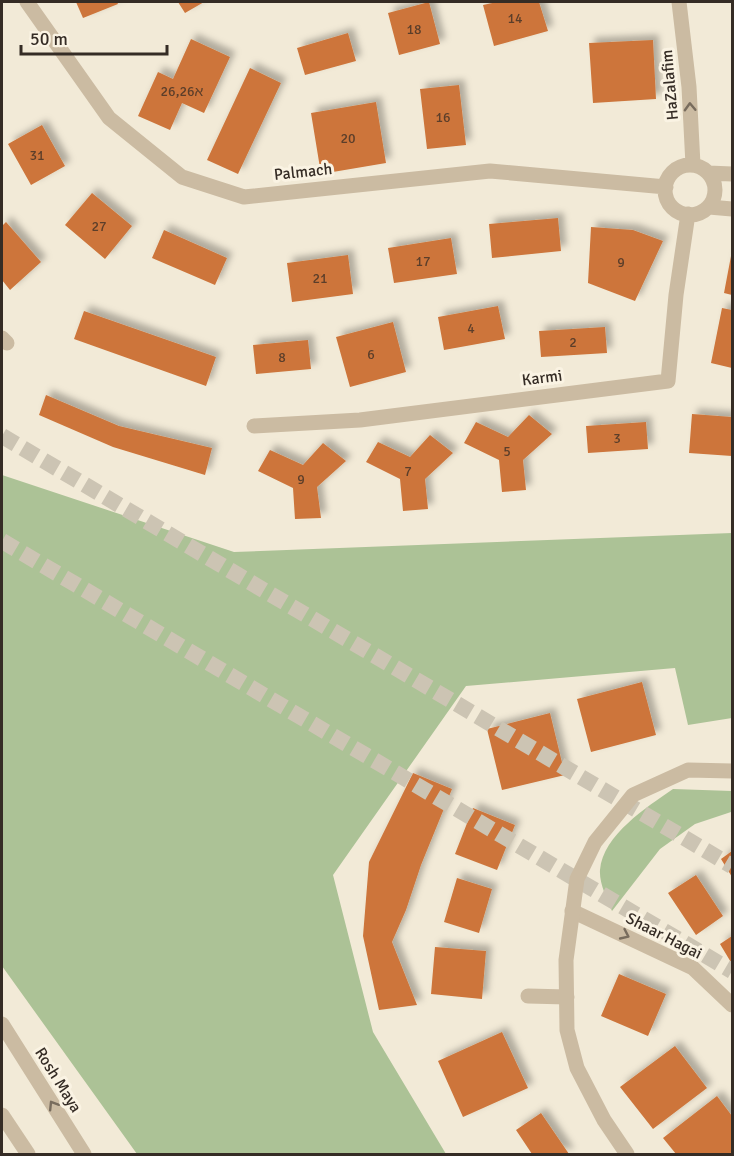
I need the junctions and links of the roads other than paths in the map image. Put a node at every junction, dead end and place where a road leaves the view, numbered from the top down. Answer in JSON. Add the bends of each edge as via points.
{"nodes":[{"id":1,"x":27,"y":2,"type":"edge"},
{"id":2,"x":679,"y":2,"type":"edge"},
{"id":3,"x":693,"y":165,"type":"junction"},
{"id":4,"x":708,"y":172,"type":"junction"},
{"id":5,"x":732,"y":174,"type":"edge"},
{"id":6,"x":666,"y":187,"type":"junction"},
{"id":7,"x":709,"y":207,"type":"junction"},
{"id":8,"x":732,"y":209,"type":"edge"},
{"id":9,"x":688,"y":214,"type":"junction"},
{"id":10,"x":254,"y":426,"type":"dead end"},
{"id":11,"x":732,"y":771,"type":"edge"},
{"id":12,"x":572,"y":910,"type":"junction"},
{"id":13,"x":528,"y":996,"type":"dead end"},
{"id":14,"x":567,"y":997,"type":"junction"},
{"id":15,"x":732,"y":1005,"type":"edge"},
{"id":16,"x":2,"y":1024,"type":"edge"},
{"id":17,"x":2,"y":1115,"type":"edge"},
{"id":18,"x":28,"y":1155,"type":"edge"},
{"id":19,"x":84,"y":1155,"type":"edge"},
{"id":20,"x":627,"y":1155,"type":"edge"}],
"edges":[{"from":1,"to":6,"type":"street","name":"Palmach","via":[[110,118],[182,177],[244,197],[490,171]]},
{"from":3,"to":2,"type":"street","name":"HaZalafim","one_way":true},
{"from":3,"to":4,"type":"street"},
{"from":3,"to":6,"type":"street","via":[[678,168]]},
{"from":4,"to":5,"type":"street"},
{"from":4,"to":7,"type":"street","via":[[715,186]]},
{"from":6,"to":9,"type":"street","via":[[669,202]]},
{"from":7,"to":8,"type":"street"},
{"from":7,"to":9,"type":"street"},
{"from":9,"to":10,"type":"street","name":"Karmi","via":[[668,381],[360,420]]},
{"from":11,"to":12,"type":"street","via":[[688,770],[633,795],[595,842],[577,879]]},
{"from":12,"to":14,"type":"street","via":[[566,960]]},
{"from":12,"to":15,"type":"street","name":"Shaar Hagai","one_way":true,"via":[[693,968]]},
{"from":13,"to":14,"type":"street"},
{"from":14,"to":20,"type":"street","via":[[567,1030],[577,1068]]},
{"from":19,"to":16,"type":"street","name":"Rosh Maya","one_way":true},
{"from":17,"to":18,"type":"street"}]}
